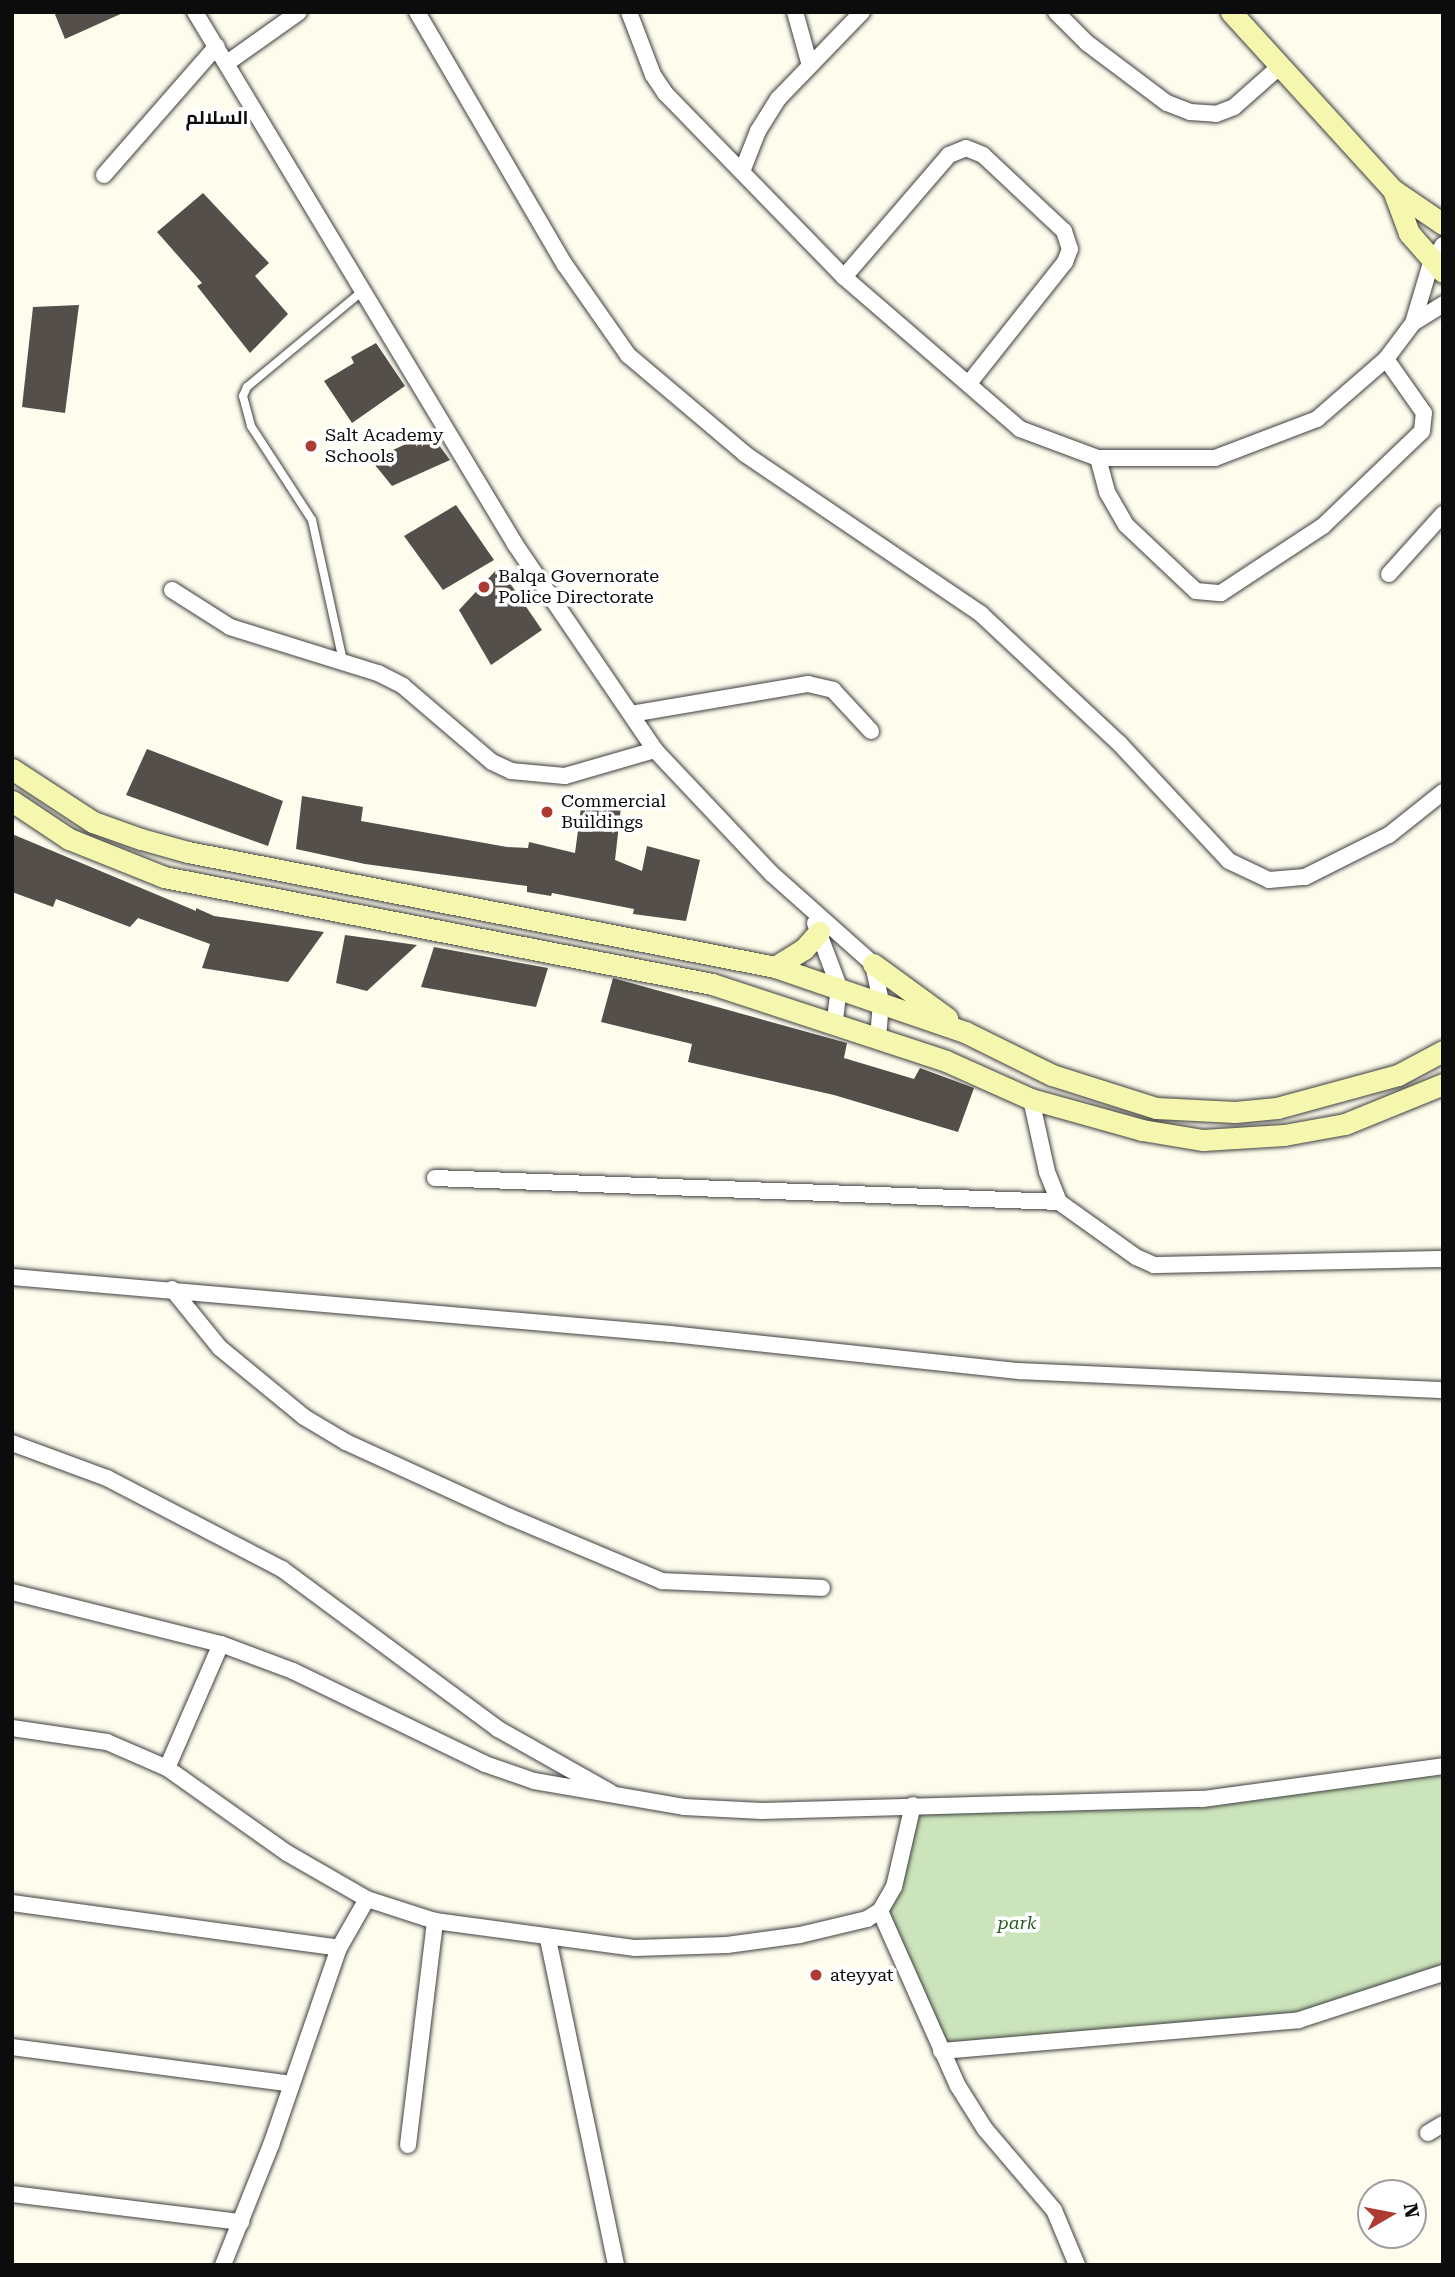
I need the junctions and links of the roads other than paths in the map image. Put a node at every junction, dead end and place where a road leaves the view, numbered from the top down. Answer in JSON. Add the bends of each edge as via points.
{"nodes":[{"id":1,"x":195,"y":12,"type":"edge"},
{"id":2,"x":299,"y":12,"type":"edge"},
{"id":3,"x":417,"y":12,"type":"edge"},
{"id":4,"x":629,"y":12,"type":"edge"},
{"id":5,"x":795,"y":12,"type":"edge"},
{"id":6,"x":862,"y":12,"type":"edge"},
{"id":7,"x":1056,"y":12,"type":"edge"},
{"id":8,"x":1231,"y":12,"type":"edge"},
{"id":9,"x":217,"y":46,"type":"junction"},
{"id":10,"x":809,"y":62,"type":"junction"},
{"id":11,"x":227,"y":63,"type":"junction"},
{"id":12,"x":1279,"y":67,"type":"junction"},
{"id":13,"x":743,"y":169,"type":"junction"},
{"id":14,"x":104,"y":175,"type":"dead end"},
{"id":15,"x":1393,"y":190,"type":"junction"},
{"id":16,"x":1443,"y":224,"type":"edge"},
{"id":17,"x":1443,"y":245,"type":"edge"},
{"id":18,"x":1437,"y":268,"type":"edge"},
{"id":19,"x":844,"y":277,"type":"junction"},
{"id":20,"x":364,"y":290,"type":"junction"},
{"id":21,"x":1443,"y":304,"type":"edge"},
{"id":22,"x":1413,"y":323,"type":"junction"},
{"id":23,"x":1386,"y":359,"type":"junction"},
{"id":24,"x":969,"y":383,"type":"junction"},
{"id":25,"x":1098,"y":458,"type":"junction"},
{"id":26,"x":1443,"y":514,"type":"edge"},
{"id":27,"x":1389,"y":574,"type":"dead end"},
{"id":28,"x":172,"y":590,"type":"dead end"},
{"id":29,"x":343,"y":661,"type":"junction"},
{"id":30,"x":631,"y":714,"type":"junction"},
{"id":31,"x":871,"y":731,"type":"dead end"},
{"id":32,"x":655,"y":750,"type":"junction"},
{"id":33,"x":12,"y":769,"type":"edge"},
{"id":34,"x":1443,"y":792,"type":"edge"},
{"id":35,"x":12,"y":802,"type":"edge"},
{"id":36,"x":21,"y":813,"type":"edge"},
{"id":37,"x":804,"y":899,"type":"junction"},
{"id":38,"x":819,"y":932,"type":"junction"},
{"id":39,"x":873,"y":964,"type":"junction"},
{"id":40,"x":775,"y":967,"type":"junction"},
{"id":41,"x":839,"y":987,"type":"junction"},
{"id":42,"x":881,"y":1003,"type":"junction"},
{"id":43,"x":834,"y":1025,"type":"junction"},
{"id":44,"x":965,"y":1032,"type":"junction"},
{"id":45,"x":878,"y":1041,"type":"junction"},
{"id":46,"x":1443,"y":1051,"type":"edge"},
{"id":47,"x":1398,"y":1075,"type":"junction"},
{"id":48,"x":1443,"y":1084,"type":"edge"},
{"id":49,"x":1031,"y":1099,"type":"junction"},
{"id":50,"x":1405,"y":1101,"type":"junction"},
{"id":51,"x":435,"y":1178,"type":"dead end"},
{"id":52,"x":1059,"y":1202,"type":"junction"},
{"id":53,"x":1443,"y":1259,"type":"edge"},
{"id":54,"x":12,"y":1277,"type":"edge"},
{"id":55,"x":172,"y":1289,"type":"junction"},
{"id":56,"x":1443,"y":1390,"type":"edge"},
{"id":57,"x":12,"y":1443,"type":"edge"},
{"id":58,"x":822,"y":1588,"type":"dead end"},
{"id":59,"x":12,"y":1592,"type":"edge"},
{"id":60,"x":221,"y":1644,"type":"junction"},
{"id":61,"x":12,"y":1728,"type":"edge"},
{"id":62,"x":1443,"y":1766,"type":"edge"},
{"id":63,"x":167,"y":1768,"type":"junction"},
{"id":64,"x":618,"y":1796,"type":"junction"},
{"id":65,"x":913,"y":1805,"type":"junction"},
{"id":66,"x":367,"y":1899,"type":"junction"},
{"id":67,"x":12,"y":1903,"type":"edge"},
{"id":68,"x":880,"y":1911,"type":"junction"},
{"id":69,"x":435,"y":1921,"type":"junction"},
{"id":70,"x":548,"y":1939,"type":"junction"},
{"id":71,"x":339,"y":1948,"type":"junction"},
{"id":72,"x":1443,"y":1973,"type":"edge"},
{"id":73,"x":12,"y":2048,"type":"edge"},
{"id":74,"x":941,"y":2051,"type":"junction"},
{"id":75,"x":292,"y":2084,"type":"junction"},
{"id":76,"x":1443,"y":2124,"type":"edge"},
{"id":77,"x":1428,"y":2133,"type":"dead end"},
{"id":78,"x":408,"y":2145,"type":"dead end"},
{"id":79,"x":12,"y":2194,"type":"edge"},
{"id":80,"x":241,"y":2222,"type":"junction"},
{"id":81,"x":223,"y":2265,"type":"edge"},
{"id":82,"x":616,"y":2265,"type":"edge"},
{"id":83,"x":1077,"y":2265,"type":"edge"}],
"edges":[{"from":1,"to":9,"type":"street"},
{"from":2,"to":11,"type":"street"},
{"from":3,"to":34,"type":"street","via":[[565,265],[628,355],[746,454],[981,614],[1119,743],[1229,861],[1269,880],[1305,877],[1361,853]]},
{"from":4,"to":13,"type":"street","via":[[653,75],[665,93]]},
{"from":5,"to":10,"type":"street"},
{"from":6,"to":10,"type":"street"},
{"from":7,"to":12,"type":"street","via":[[1087,43],[1167,103],[1190,111],[1216,114],[1234,107]]},
{"from":8,"to":12,"type":"main road"},
{"from":9,"to":11,"type":"street"},
{"from":9,"to":14,"type":"street","via":[[150,117]]},
{"from":10,"to":13,"type":"street","via":[[769,111]]},
{"from":11,"to":20,"type":"street"},
{"from":12,"to":15,"type":"main road"},
{"from":13,"to":19,"type":"street"},
{"from":15,"to":16,"type":"main road"},
{"from":15,"to":18,"type":"main road","via":[[1409,233]]},
{"from":17,"to":18,"type":"street"},
{"from":18,"to":22,"type":"street"},
{"from":19,"to":24,"type":"street"},
{"from":19,"to":24,"type":"street","via":[[949,155],[967,148],[983,155],[1064,231],[1070,249],[1065,262]]},
{"from":20,"to":29,"type":"lane","via":[[247,387],[243,396],[251,426],[312,520]]},
{"from":20,"to":30,"type":"street","via":[[516,544]]},
{"from":21,"to":22,"type":"street"},
{"from":22,"to":23,"type":"street"},
{"from":23,"to":25,"type":"street","via":[[1317,419],[1266,442],[1214,458]]},
{"from":23,"to":25,"type":"street","via":[[1424,413],[1422,431],[1323,526],[1221,593],[1196,591],[1126,524],[1107,492]]},
{"from":24,"to":25,"type":"street","via":[[1020,429]]},
{"from":26,"to":27,"type":"street"},
{"from":28,"to":29,"type":"street","via":[[230,627],[284,647]]},
{"from":29,"to":32,"type":"street","via":[[403,687],[492,762],[511,771],[565,776]]},
{"from":30,"to":31,"type":"street","via":[[808,684],[833,690]]},
{"from":30,"to":32,"type":"street"},
{"from":32,"to":37,"type":"street","via":[[749,851]]},
{"from":33,"to":40,"type":"main road","via":[[93,822],[188,852]]},
{"from":35,"to":36,"type":"main road"},
{"from":36,"to":43,"type":"main road","via":[[116,861],[164,877],[689,979]]},
{"from":37,"to":38,"type":"street"},
{"from":37,"to":39,"type":"street"},
{"from":38,"to":40,"type":"main road","via":[[804,949]]},
{"from":38,"to":41,"type":"street"},
{"from":39,"to":42,"type":"street"},
{"from":39,"to":44,"type":"main road"},
{"from":40,"to":41,"type":"main road"},
{"from":41,"to":42,"type":"main road"},
{"from":41,"to":43,"type":"street"},
{"from":42,"to":44,"type":"main road"},
{"from":42,"to":45,"type":"street"},
{"from":43,"to":45,"type":"main road"},
{"from":44,"to":47,"type":"main road","via":[[1052,1075],[1156,1108],[1235,1112],[1277,1108]]},
{"from":45,"to":49,"type":"main road","via":[[983,1075]]},
{"from":46,"to":47,"type":"main road"},
{"from":47,"to":50,"type":"main road"},
{"from":48,"to":50,"type":"main road"},
{"from":49,"to":50,"type":"main road","via":[[1104,1121],[1203,1140],[1284,1135],[1345,1124]]},
{"from":49,"to":52,"type":"street","via":[[1047,1172]]},
{"from":51,"to":52,"type":"street"},
{"from":52,"to":53,"type":"street","via":[[1154,1265]]},
{"from":54,"to":55,"type":"street"},
{"from":55,"to":56,"type":"street","via":[[1020,1371]]},
{"from":55,"to":58,"type":"street","via":[[220,1348],[304,1416],[346,1442],[662,1581]]},
{"from":57,"to":64,"type":"street","via":[[107,1478],[282,1569],[498,1729]]},
{"from":59,"to":60,"type":"street"},
{"from":60,"to":63,"type":"street"},
{"from":60,"to":64,"type":"street","via":[[293,1671],[485,1764],[569,1790]]},
{"from":61,"to":63,"type":"street","via":[[107,1741]]},
{"from":62,"to":65,"type":"street","via":[[1203,1799]]},
{"from":63,"to":66,"type":"street","via":[[287,1853]]},
{"from":64,"to":65,"type":"street","via":[[684,1807],[762,1811]]},
{"from":65,"to":68,"type":"street","via":[[894,1887]]},
{"from":66,"to":69,"type":"street"},
{"from":66,"to":71,"type":"street"},
{"from":67,"to":71,"type":"street"},
{"from":68,"to":70,"type":"street","via":[[800,1935],[727,1945],[635,1948]]},
{"from":68,"to":74,"type":"street"},
{"from":69,"to":70,"type":"street"},
{"from":69,"to":78,"type":"street"},
{"from":70,"to":82,"type":"street"},
{"from":71,"to":75,"type":"street"},
{"from":72,"to":74,"type":"street","via":[[1299,2020]]},
{"from":73,"to":75,"type":"street"},
{"from":74,"to":83,"type":"street","via":[[985,2129],[1054,2210]]},
{"from":75,"to":80,"type":"street"},
{"from":76,"to":77,"type":"street"},
{"from":79,"to":80,"type":"street"},
{"from":80,"to":81,"type":"street"}]}
